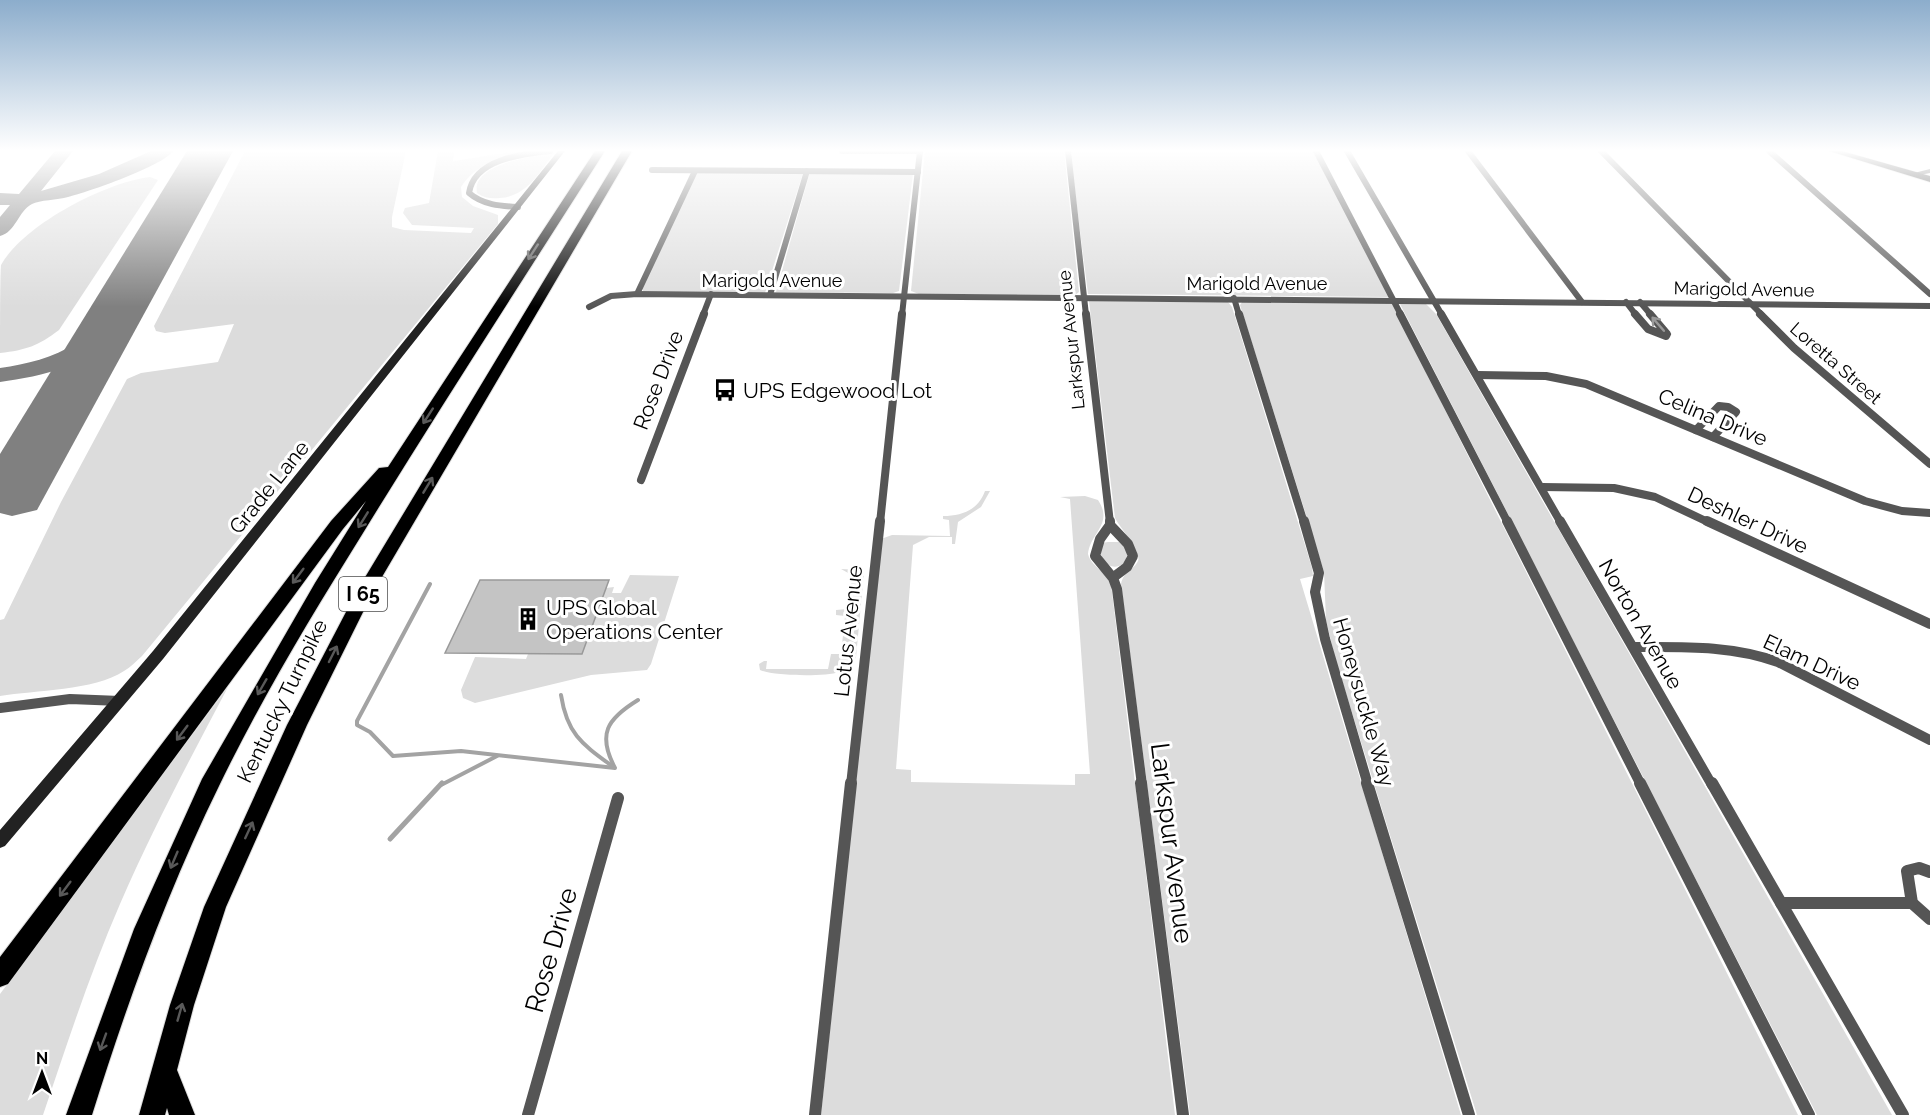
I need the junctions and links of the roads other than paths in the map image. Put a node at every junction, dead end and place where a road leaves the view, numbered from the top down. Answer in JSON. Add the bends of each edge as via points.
{"nodes":[{"id":1,"x":489,"y":203,"type":"edge"},
{"id":2,"x":521,"y":203,"type":"edge"},
{"id":3,"x":566,"y":203,"type":"edge"},
{"id":4,"x":596,"y":203,"type":"edge"},
{"id":5,"x":680,"y":203,"type":"edge"},
{"id":6,"x":797,"y":203,"type":"edge"},
{"id":7,"x":914,"y":203,"type":"edge"},
{"id":8,"x":1074,"y":203,"type":"edge"},
{"id":9,"x":1343,"y":203,"type":"edge"},
{"id":10,"x":1377,"y":203,"type":"edge"},
{"id":11,"x":1507,"y":203,"type":"edge"},
{"id":12,"x":1652,"y":203,"type":"edge"},
{"id":13,"x":1828,"y":203,"type":"edge"},
{"id":14,"x":518,"y":207,"type":"junction"},
{"id":15,"x":637,"y":294,"type":"junction"},
{"id":16,"x":711,"y":294,"type":"junction"},
{"id":17,"x":1930,"y":294,"type":"edge"},
{"id":18,"x":770,"y":295,"type":"junction"},
{"id":19,"x":904,"y":296,"type":"junction"},
{"id":20,"x":1085,"y":297,"type":"junction"},
{"id":21,"x":1234,"y":298,"type":"junction"},
{"id":22,"x":1393,"y":299,"type":"junction"},
{"id":23,"x":1434,"y":300,"type":"junction"},
{"id":24,"x":1582,"y":302,"type":"junction"},
{"id":25,"x":1626,"y":302,"type":"junction"},
{"id":26,"x":1640,"y":302,"type":"junction"},
{"id":27,"x":1750,"y":304,"type":"junction"},
{"id":28,"x":1930,"y":306,"type":"edge"},
{"id":29,"x":589,"y":307,"type":"dead end"},
{"id":30,"x":1478,"y":375,"type":"junction"},
{"id":31,"x":1696,"y":430,"type":"junction"},
{"id":32,"x":416,"y":434,"type":"junction"},
{"id":33,"x":1713,"y":437,"type":"junction"},
{"id":34,"x":1930,"y":464,"type":"edge"},
{"id":35,"x":641,"y":480,"type":"dead end"},
{"id":36,"x":1542,"y":487,"type":"junction"},
{"id":37,"x":1930,"y":513,"type":"edge"},
{"id":38,"x":1110,"y":525,"type":"junction"},
{"id":39,"x":1115,"y":576,"type":"junction"},
{"id":40,"x":1930,"y":624,"type":"edge"},
{"id":41,"x":1634,"y":647,"type":"junction"},
{"id":42,"x":120,"y":701,"type":"junction"},
{"id":43,"x":0,"y":708,"type":"edge"},
{"id":44,"x":1930,"y":740,"type":"edge"},
{"id":45,"x":618,"y":798,"type":"dead end"},
{"id":46,"x":0,"y":841,"type":"edge"},
{"id":47,"x":1930,"y":872,"type":"edge"},
{"id":48,"x":1781,"y":903,"type":"junction"},
{"id":49,"x":1912,"y":903,"type":"junction"},
{"id":50,"x":1930,"y":919,"type":"edge"},
{"id":51,"x":0,"y":976,"type":"edge"},
{"id":52,"x":164,"y":1069,"type":"junction"},
{"id":53,"x":79,"y":1115,"type":"edge"},
{"id":54,"x":152,"y":1115,"type":"edge"},
{"id":55,"x":182,"y":1115,"type":"edge"},
{"id":56,"x":528,"y":1115,"type":"edge"},
{"id":57,"x":815,"y":1115,"type":"edge"},
{"id":58,"x":1184,"y":1115,"type":"edge"},
{"id":59,"x":1469,"y":1115,"type":"edge"},
{"id":60,"x":1809,"y":1115,"type":"edge"},
{"id":61,"x":1903,"y":1115,"type":"edge"}],
"edges":[{"from":1,"to":14,"type":"street"},
{"from":2,"to":14,"type":"main road","name":"Grade Lane"},
{"from":3,"to":32,"type":"highway","number":"I 65","one_way":true},
{"from":52,"to":4,"type":"highway","name":"Kentucky Turnpike","number":"I 65","one_way":true,"via":[[215,907],[297,725],[364,593]]},
{"from":5,"to":15,"type":"street"},
{"from":6,"to":18,"type":"street"},
{"from":7,"to":19,"type":"street","name":"Lotus Avenue"},
{"from":8,"to":20,"type":"street","name":"Larkspur Avenue"},
{"from":9,"to":22,"type":"street"},
{"from":10,"to":23,"type":"street","name":"Norton Avenue"},
{"from":11,"to":24,"type":"street"},
{"from":12,"to":27,"type":"street","name":"Loretta Street"},
{"from":13,"to":17,"type":"street"},
{"from":14,"to":42,"type":"main road","name":"Grade Lane"},
{"from":15,"to":16,"type":"street","name":"Marigold Avenue"},
{"from":15,"to":29,"type":"street","name":"Marigold Avenue","via":[[599,298]]},
{"from":16,"to":18,"type":"street","name":"Marigold Avenue"},
{"from":16,"to":35,"type":"street","name":"Rose Drive"},
{"from":18,"to":19,"type":"street","name":"Marigold Avenue"},
{"from":19,"to":20,"type":"street","name":"Marigold Avenue"},
{"from":19,"to":57,"type":"street","name":"Lotus Avenue"},
{"from":20,"to":21,"type":"street","name":"Marigold Avenue"},
{"from":20,"to":38,"type":"street","name":"Larkspur Avenue"},
{"from":21,"to":22,"type":"street","name":"Marigold Avenue"},
{"from":21,"to":59,"type":"street","name":"Honeysuckle Way","via":[[1315,556],[1319,573],[1315,592],[1332,662]]},
{"from":22,"to":23,"type":"street","name":"Marigold Avenue"},
{"from":22,"to":60,"type":"street"},
{"from":23,"to":24,"type":"street","name":"Marigold Avenue"},
{"from":23,"to":30,"type":"street","name":"Norton Avenue"},
{"from":24,"to":25,"type":"street","name":"Marigold Avenue"},
{"from":25,"to":26,"type":"street","name":"Marigold Avenue"},
{"from":25,"to":26,"type":"street","one_way":true,"via":[[1650,331],[1666,336]]},
{"from":26,"to":27,"type":"street","name":"Marigold Avenue"},
{"from":27,"to":28,"type":"street","name":"Marigold Avenue"},
{"from":27,"to":34,"type":"street","name":"Loretta Street","via":[[1801,354]]},
{"from":30,"to":31,"type":"street","name":"Celina Drive","via":[[1546,376],[1579,381]]},
{"from":30,"to":36,"type":"street","name":"Norton Avenue"},
{"from":31,"to":33,"type":"street","name":"Celina Drive"},
{"from":31,"to":33,"type":"street","via":[[1719,406],[1736,412]]},
{"from":32,"to":51,"type":"highway","one_way":true,"via":[[337,525]]},
{"from":32,"to":53,"type":"highway","number":"I 65","one_way":true,"via":[[282,651],[209,785],[145,929]]},
{"from":33,"to":37,"type":"street","name":"Celina Drive","via":[[1865,501],[1902,511]]},
{"from":36,"to":40,"type":"street","name":"Deshler Drive","via":[[1614,488],[1655,497]]},
{"from":36,"to":41,"type":"street","name":"Norton Avenue"},
{"from":38,"to":39,"type":"street","via":[[1095,550],[1099,562]]},
{"from":38,"to":39,"type":"street","via":[[1132,553],[1128,566]]},
{"from":39,"to":58,"type":"street","name":"Larkspur Avenue"},
{"from":41,"to":44,"type":"street","name":"Elam Drive","via":[[1719,648],[1756,654]]},
{"from":41,"to":48,"type":"street","name":"Norton Avenue"},
{"from":42,"to":43,"type":"street","via":[[70,699]]},
{"from":42,"to":46,"type":"main road","name":"Grade Lane"},
{"from":45,"to":56,"type":"street","name":"Rose Drive"},
{"from":47,"to":49,"type":"street","via":[[1919,868],[1907,871]]},
{"from":48,"to":49,"type":"street"},
{"from":48,"to":61,"type":"street","name":"Norton Avenue"},
{"from":49,"to":50,"type":"street"},
{"from":52,"to":54,"type":"highway","name":"Kentucky Turnpike","number":"I 65"},
{"from":52,"to":55,"type":"highway"}]}
